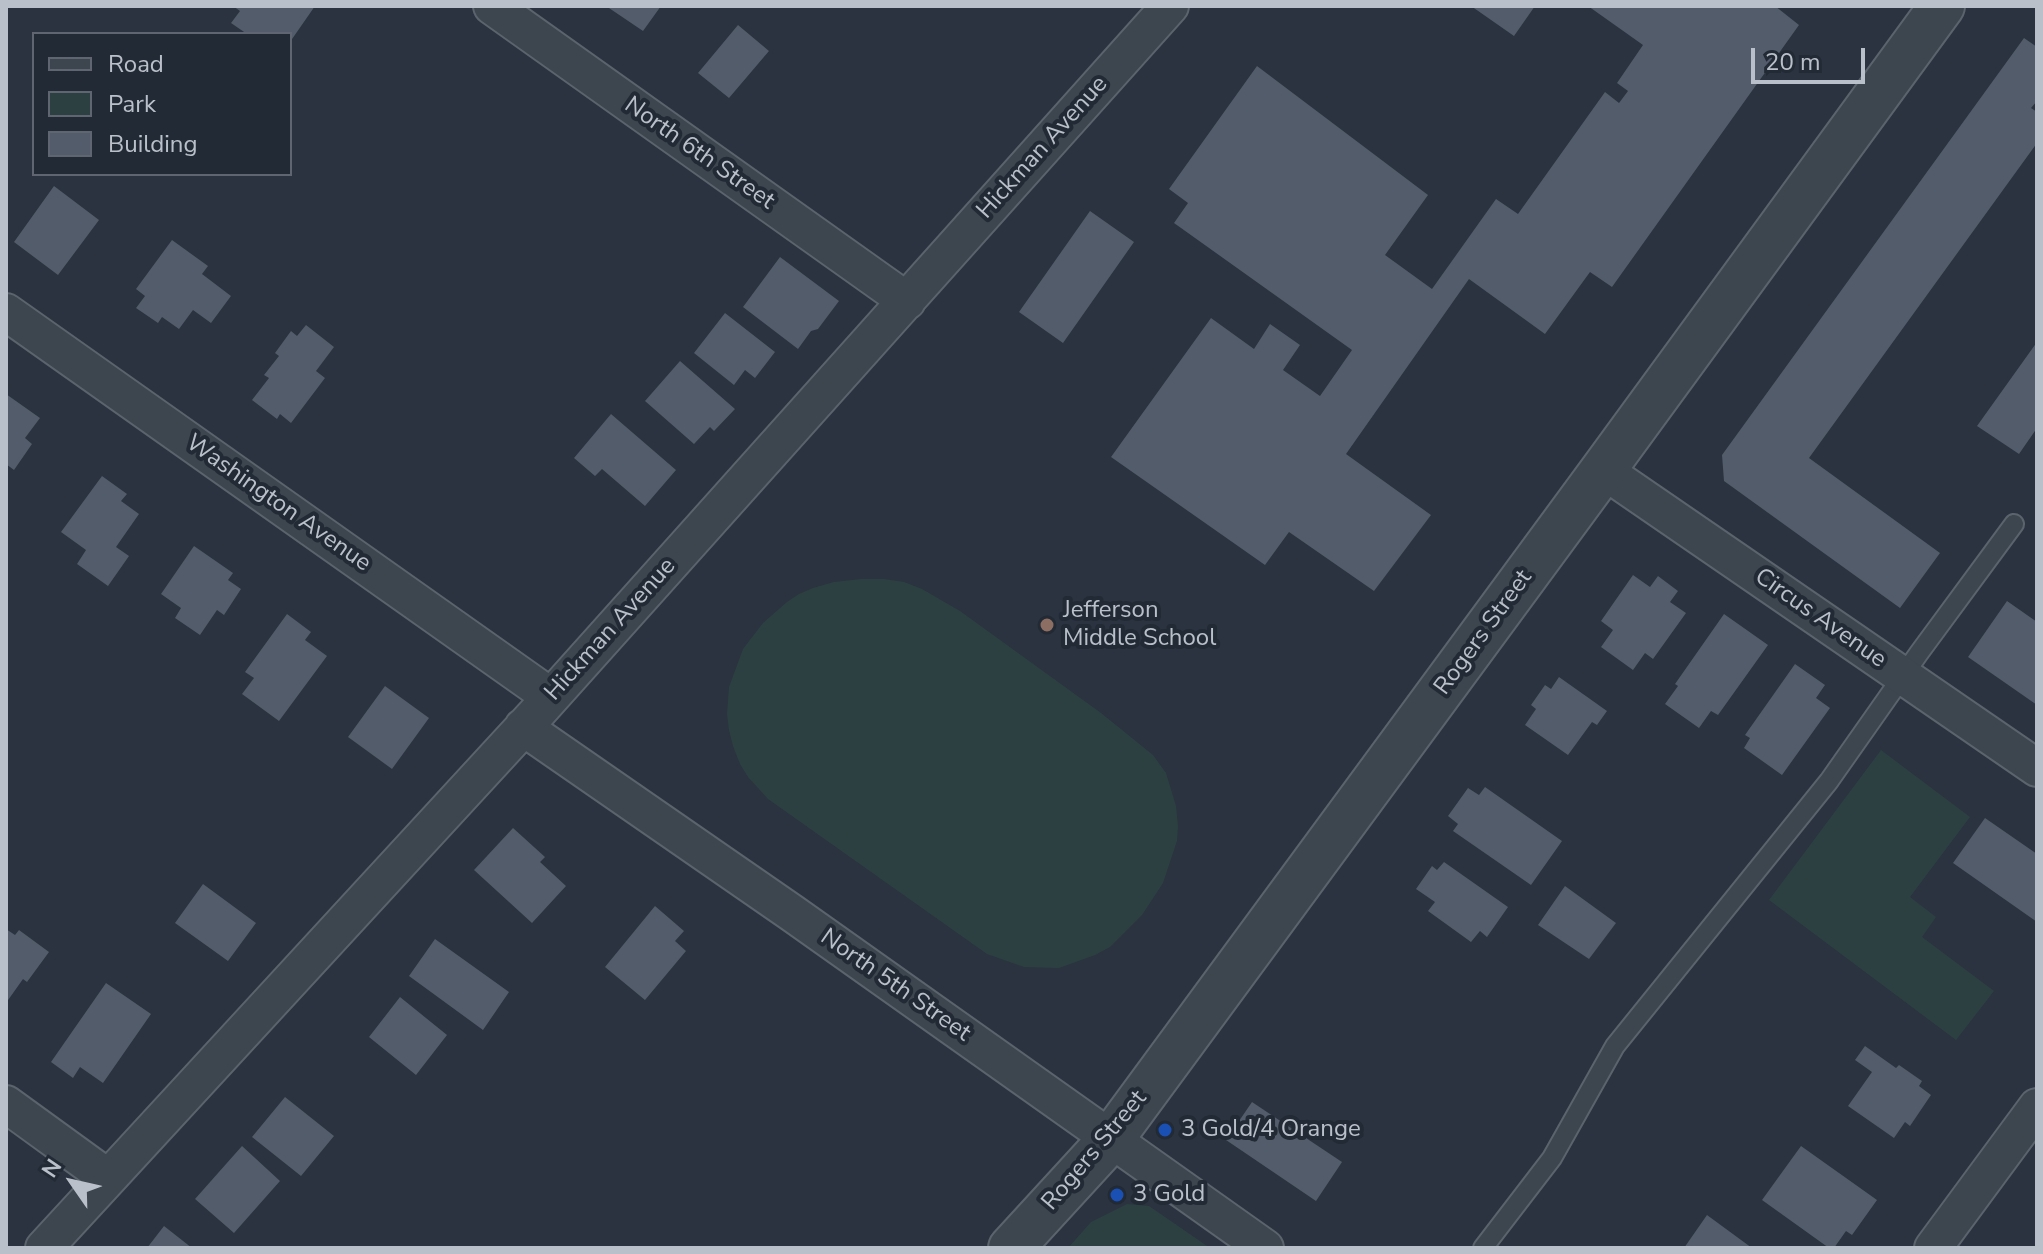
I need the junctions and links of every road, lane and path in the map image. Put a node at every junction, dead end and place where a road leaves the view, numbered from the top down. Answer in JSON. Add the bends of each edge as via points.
{"nodes":[{"id":1,"x":492,"y":6,"type":"edge"},
{"id":2,"x":1170,"y":6,"type":"edge"},
{"id":3,"x":1942,"y":6,"type":"edge"},
{"id":4,"x":907,"y":301,"type":"junction"},
{"id":5,"x":6,"y":312,"type":"edge"},
{"id":6,"x":1603,"y":470,"type":"junction"},
{"id":7,"x":2014,"y":524,"type":"dead end"},
{"id":8,"x":1902,"y":676,"type":"junction"},
{"id":9,"x":551,"y":697,"type":"junction"},
{"id":10,"x":523,"y":727,"type":"junction"},
{"id":11,"x":2037,"y":768,"type":"edge"},
{"id":12,"x":6,"y":1104,"type":"edge"},
{"id":13,"x":2037,"y":1107,"type":"edge"},
{"id":14,"x":1111,"y":1139,"type":"junction"},
{"id":15,"x":108,"y":1178,"type":"junction"},
{"id":16,"x":44,"y":1248,"type":"edge"},
{"id":17,"x":1011,"y":1248,"type":"edge"},
{"id":18,"x":1265,"y":1248,"type":"edge"},
{"id":19,"x":1483,"y":1248,"type":"edge"},
{"id":20,"x":1933,"y":1248,"type":"edge"}],
"edges":[{"from":1,"to":4,"type":"street","name":"North 6th Street"},
{"from":2,"to":4,"type":"street","name":"Hickman Avenue"},
{"from":3,"to":6,"type":"street","name":"Rogers Street"},
{"from":4,"to":9,"type":"street","name":"Hickman Avenue"},
{"from":5,"to":9,"type":"street","name":"Washington Avenue"},
{"from":6,"to":8,"type":"street","name":"Circus Avenue"},
{"from":6,"to":14,"type":"street","name":"Rogers Street"},
{"from":7,"to":8,"type":"lane"},
{"from":8,"to":11,"type":"street","name":"Circus Avenue"},
{"from":8,"to":19,"type":"lane","via":[[1829,781],[1615,1046],[1552,1158]]},
{"from":9,"to":10,"type":"street","name":"Hickman Avenue"},
{"from":10,"to":14,"type":"street","name":"North 5th Street"},
{"from":10,"to":15,"type":"street","name":"Hickman Avenue"},
{"from":12,"to":15,"type":"street"},
{"from":13,"to":20,"type":"street"},
{"from":14,"to":17,"type":"street","name":"Rogers Street"},
{"from":14,"to":18,"type":"street","name":"North 5th Street"},
{"from":15,"to":16,"type":"street","name":"Hickman Avenue"}]}
